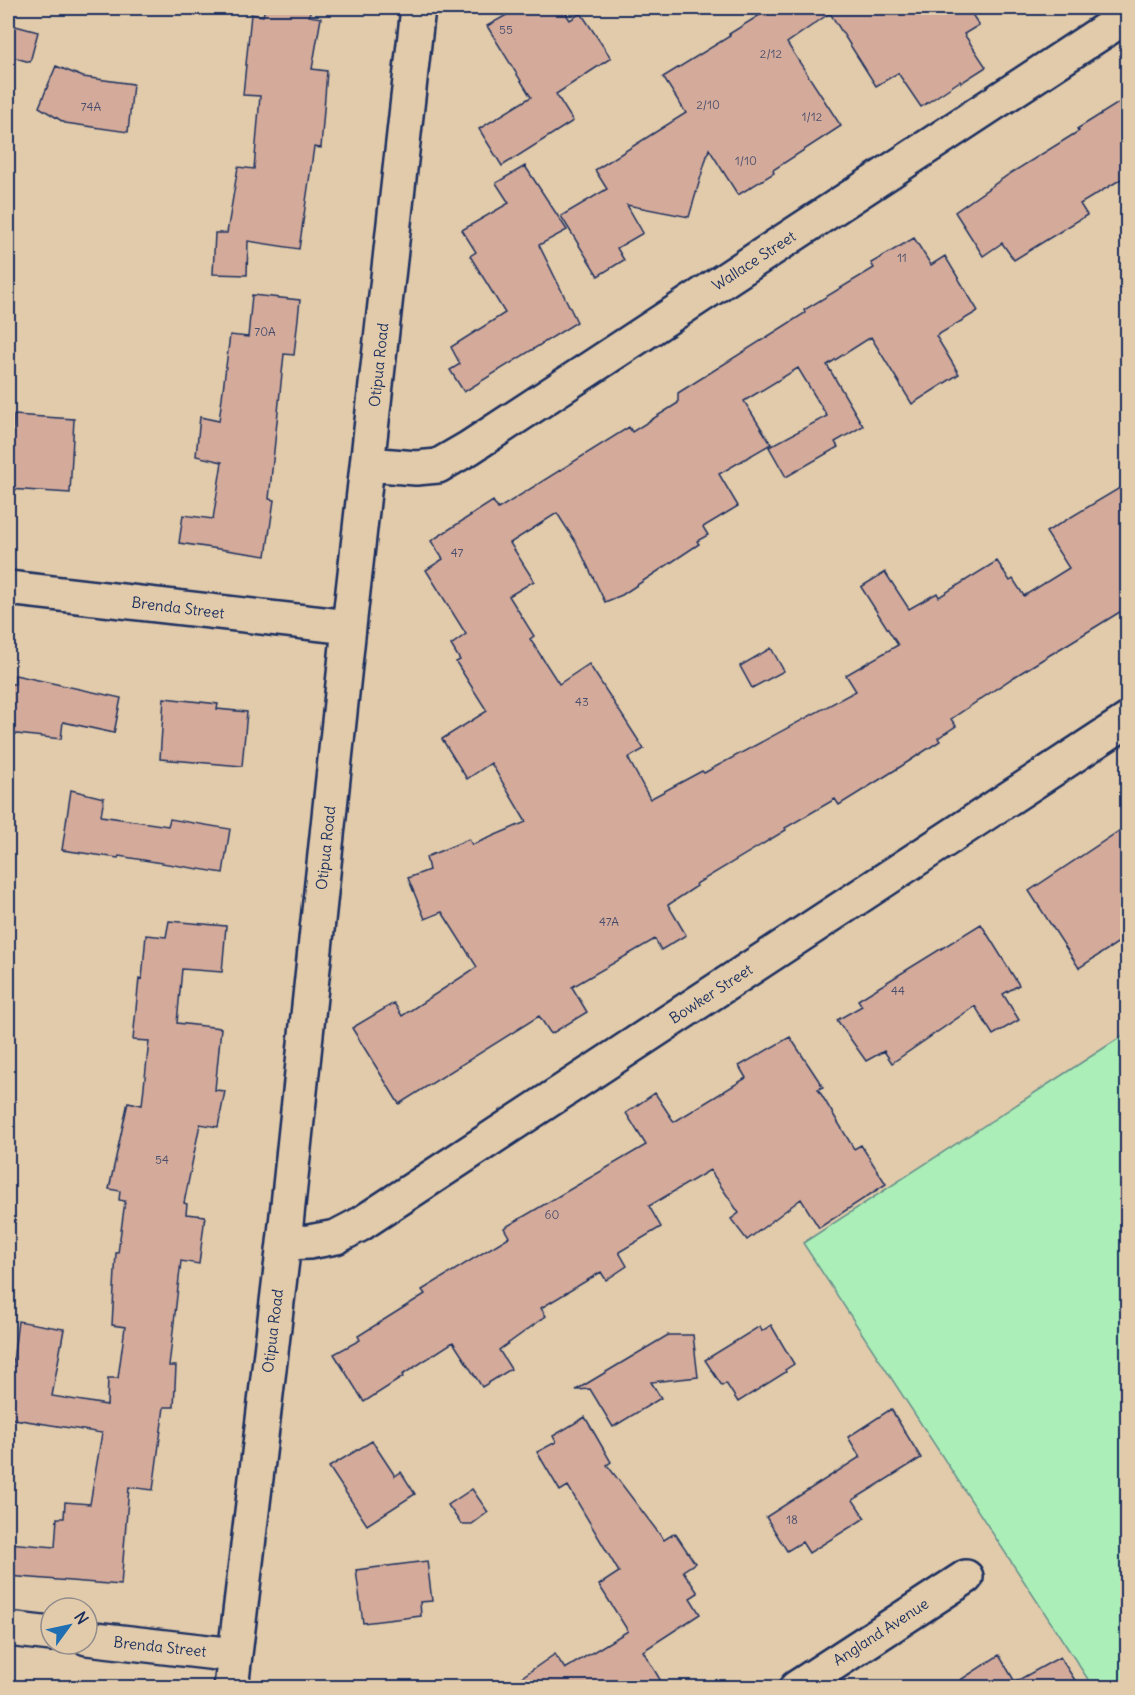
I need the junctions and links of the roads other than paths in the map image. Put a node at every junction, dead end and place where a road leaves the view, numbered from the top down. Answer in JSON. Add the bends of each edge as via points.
{"nodes":[{"id":1,"x":418,"y":8,"type":"edge"},
{"id":2,"x":1128,"y":15,"type":"edge"},
{"id":3,"x":368,"y":464,"type":"junction"},
{"id":4,"x":8,"y":588,"type":"edge"},
{"id":5,"x":349,"y":627,"type":"junction"},
{"id":6,"x":1128,"y":720,"type":"edge"},
{"id":7,"x":284,"y":1243,"type":"junction"},
{"id":8,"x":966,"y":1577,"type":"dead end"},
{"id":9,"x":8,"y":1629,"type":"edge"},
{"id":10,"x":39,"y":1633,"type":"edge"},
{"id":11,"x":99,"y":1639,"type":"edge"},
{"id":12,"x":234,"y":1655,"type":"junction"},
{"id":13,"x":231,"y":1688,"type":"edge"},
{"id":14,"x":796,"y":1688,"type":"edge"}],
"edges":[{"from":1,"to":3,"type":"street","name":"Otipua Road"},
{"from":2,"to":3,"type":"street","name":"Wallace Street","via":[[469,448],[438,466]]},
{"from":3,"to":5,"type":"street","name":"Otipua Road"},
{"from":4,"to":5,"type":"street","name":"Brenda Street"},
{"from":5,"to":7,"type":"street","name":"Otipua Road"},
{"from":6,"to":7,"type":"street","name":"Bowker Street","via":[[359,1225],[336,1237]]},
{"from":7,"to":12,"type":"street","name":"Otipua Road"},
{"from":8,"to":14,"type":"street","name":"Angland Avenue"},
{"from":9,"to":10,"type":"street"},
{"from":11,"to":12,"type":"street","name":"Brenda Street"},
{"from":12,"to":13,"type":"street","name":"Otipua Road"}]}
